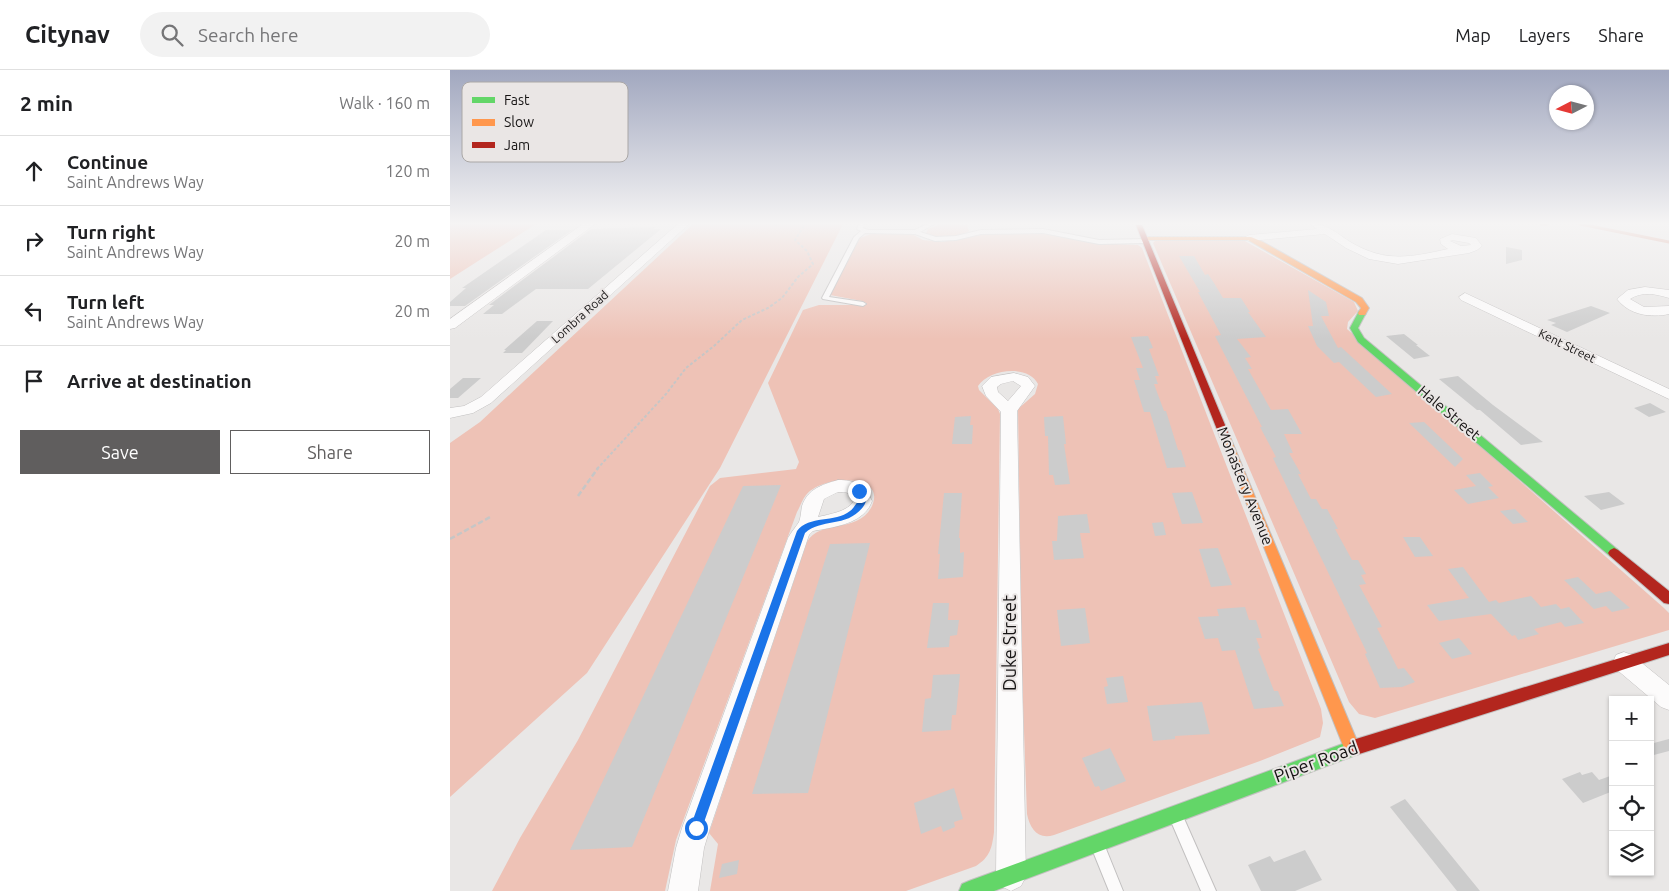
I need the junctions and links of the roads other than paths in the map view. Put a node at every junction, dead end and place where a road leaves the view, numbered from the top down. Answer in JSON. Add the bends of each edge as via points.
{"nodes":[{"id":1,"x":537,"y":262,"type":"edge"},
{"id":2,"x":641,"y":262,"type":"edge"},
{"id":3,"x":844,"y":262,"type":"edge"},
{"id":4,"x":1154,"y":262,"type":"edge"},
{"id":5,"x":1294,"y":262,"type":"edge"},
{"id":6,"x":1669,"y":294,"type":"edge"},
{"id":7,"x":1464,"y":297,"type":"dead end"},
{"id":8,"x":863,"y":304,"type":"dead end"},
{"id":9,"x":1669,"y":310,"type":"edge"},
{"id":10,"x":450,"y":325,"type":"edge"},
{"id":11,"x":1669,"y":395,"type":"edge"},
{"id":12,"x":1009,"y":410,"type":"dead end"},
{"id":13,"x":450,"y":413,"type":"edge"},
{"id":14,"x":807,"y":526,"type":"dead end"},
{"id":15,"x":1669,"y":599,"type":"edge"},
{"id":16,"x":1669,"y":649,"type":"edge"},
{"id":17,"x":1624,"y":662,"type":"junction"},
{"id":18,"x":1669,"y":699,"type":"edge"},
{"id":19,"x":1352,"y":748,"type":"junction"},
{"id":20,"x":1175,"y":814,"type":"junction"},
{"id":21,"x":1097,"y":844,"type":"junction"},
{"id":22,"x":1011,"y":876,"type":"junction"},
{"id":23,"x":683,"y":891,"type":"edge"},
{"id":24,"x":968,"y":891,"type":"edge"},
{"id":25,"x":1116,"y":891,"type":"edge"},
{"id":26,"x":1208,"y":891,"type":"edge"}],
"edges":[{"from":1,"to":10,"type":"street"},
{"from":2,"to":13,"type":"street","name":"Lombra Road","via":[[490,396],[474,408]]},
{"from":3,"to":8,"type":"lane","via":[[825,298]]},
{"from":4,"to":19,"type":"street","name":"Monastery Avenue"},
{"from":5,"to":15,"type":"street","name":"Hale Street","via":[[1362,303],[1365,308],[1354,328],[1361,340]]},
{"from":6,"to":9,"type":"street","via":[[1644,290],[1623,298],[1642,310]]},
{"from":7,"to":11,"type":"street","name":"Kent Street"},
{"from":12,"to":22,"type":"street","name":"Duke Street"},
{"from":14,"to":23,"type":"street","via":[[798,538],[696,828]]},
{"from":16,"to":17,"type":"street","name":"Piper Road"},
{"from":17,"to":18,"type":"street"},
{"from":17,"to":19,"type":"street","name":"Piper Road"},
{"from":19,"to":20,"type":"street","name":"Piper Road"},
{"from":20,"to":21,"type":"street","name":"Piper Road"},
{"from":20,"to":26,"type":"lane"},
{"from":21,"to":22,"type":"street","name":"Piper Road"},
{"from":21,"to":25,"type":"lane"},
{"from":22,"to":24,"type":"street","name":"Piper Road"}]}
